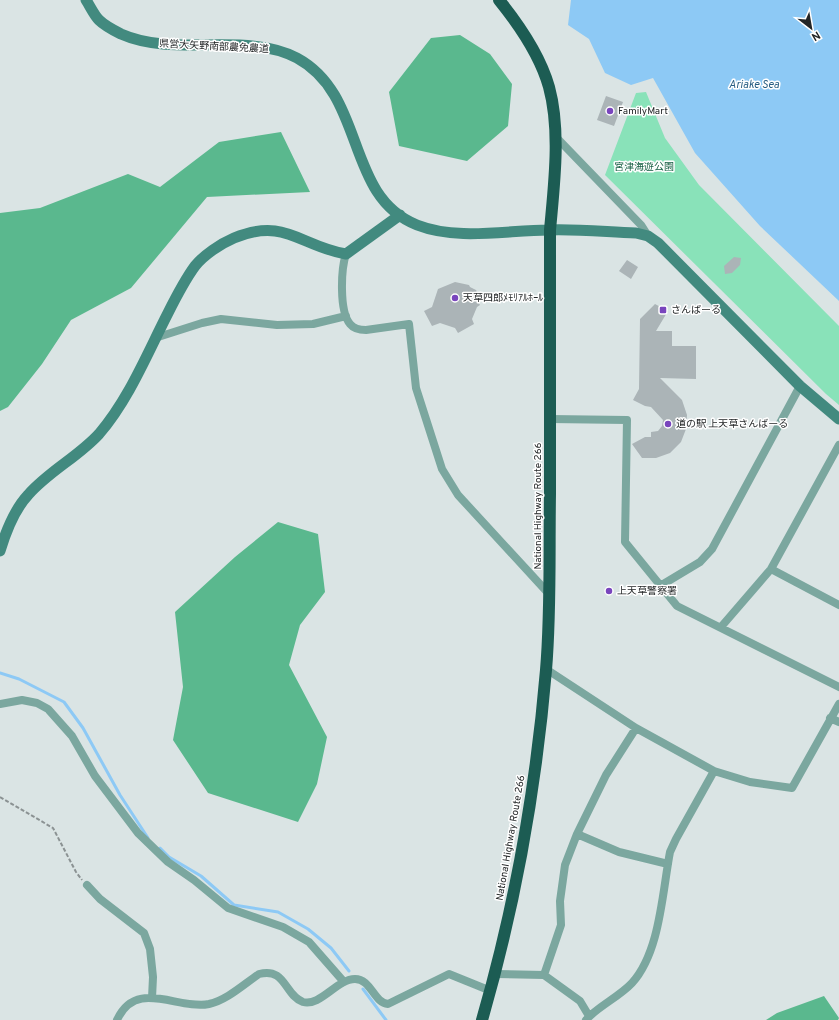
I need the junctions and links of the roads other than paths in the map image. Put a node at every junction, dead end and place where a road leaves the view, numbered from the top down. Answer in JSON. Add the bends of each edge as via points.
{"nodes":[{"id":1,"x":86,"y":0,"type":"edge"},
{"id":2,"x":499,"y":0,"type":"edge"},
{"id":3,"x":554,"y":136,"type":"junction"},
{"id":4,"x":400,"y":215,"type":"junction"},
{"id":5,"x":550,"y":230,"type":"junction"},
{"id":6,"x":648,"y":236,"type":"junction"},
{"id":7,"x":346,"y":254,"type":"junction"},
{"id":8,"x":346,"y":316,"type":"junction"},
{"id":9,"x":155,"y":338,"type":"junction"},
{"id":10,"x":800,"y":386,"type":"junction"},
{"id":11,"x":550,"y":419,"type":"junction"},
{"id":12,"x":839,"y":419,"type":"edge"},
{"id":13,"x":839,"y":445,"type":"edge"},
{"id":14,"x":0,"y":551,"type":"edge"},
{"id":15,"x":771,"y":569,"type":"junction"},
{"id":16,"x":660,"y":586,"type":"junction"},
{"id":17,"x":549,"y":594,"type":"junction"},
{"id":18,"x":839,"y":605,"type":"edge"},
{"id":19,"x":721,"y":627,"type":"junction"},
{"id":20,"x":546,"y":669,"type":"junction"},
{"id":21,"x":839,"y":687,"type":"edge"},
{"id":22,"x":0,"y":704,"type":"edge"},
{"id":23,"x":839,"y":704,"type":"edge"},
{"id":24,"x":830,"y":718,"type":"junction"},
{"id":25,"x":839,"y":722,"type":"edge"},
{"id":26,"x":636,"y":728,"type":"junction"},
{"id":27,"x":714,"y":772,"type":"junction"},
{"id":28,"x":577,"y":834,"type":"junction"},
{"id":29,"x":668,"y":864,"type":"junction"},
{"id":30,"x":87,"y":885,"type":"road end"},
{"id":31,"x":495,"y":974,"type":"junction"},
{"id":32,"x":544,"y":975,"type":"junction"},
{"id":33,"x":344,"y":982,"type":"junction"},
{"id":34,"x":491,"y":991,"type":"junction"},
{"id":35,"x":152,"y":998,"type":"junction"},
{"id":36,"x":588,"y":1018,"type":"edge"},
{"id":37,"x":117,"y":1020,"type":"edge"},
{"id":38,"x":482,"y":1020,"type":"edge"}],
"edges":[{"from":1,"to":4,"type":"street","name":"県営大矢野南部農免農道","via":[[98,19],[110,28],[132,38],[157,44],[267,48],[286,53],[306,63],[332,89],[347,118],[369,177],[384,201]]},
{"from":2,"to":3,"type":"highway","name":"National Highway Route 266","via":[[523,33],[544,73],[552,101]]},
{"from":3,"to":5,"type":"highway","name":"National Highway Route 266"},
{"from":3,"to":6,"type":"street","via":[[641,225]]},
{"from":4,"to":5,"type":"street","name":"県営大矢野南部農免農道","via":[[416,224],[441,232]]},
{"from":4,"to":7,"type":"street"},
{"from":5,"to":6,"type":"street","name":"県営大矢野南部農免農道"},
{"from":5,"to":11,"type":"highway","name":"National Highway Route 266"},
{"from":6,"to":10,"type":"street","via":[[658,243]]},
{"from":7,"to":8,"type":"street","via":[[342,266]]},
{"from":7,"to":9,"type":"street","via":[[330,251],[291,233],[273,230],[253,231],[232,239],[213,250],[196,266]]},
{"from":8,"to":9,"type":"street","via":[[298,325],[221,319]]},
{"from":8,"to":17,"type":"street","via":[[359,330],[409,324],[416,388],[442,469],[458,495]]},
{"from":9,"to":14,"type":"street","via":[[128,392],[98,434],[27,495],[14,514]]},
{"from":10,"to":12,"type":"street"},
{"from":10,"to":16,"type":"street","via":[[712,549],[700,562]]},
{"from":11,"to":16,"type":"street","via":[[627,420],[625,542]]},
{"from":11,"to":17,"type":"highway","name":"National Highway Route 266"},
{"from":13,"to":15,"type":"street"},
{"from":15,"to":18,"type":"street"},
{"from":15,"to":19,"type":"street"},
{"from":16,"to":19,"type":"street","via":[[677,606]]},
{"from":17,"to":20,"type":"highway","name":"National Highway Route 266"},
{"from":19,"to":21,"type":"street"},
{"from":20,"to":26,"type":"street"},
{"from":20,"to":31,"type":"highway","name":"National Highway Route 266","via":[[532,802]]},
{"from":22,"to":33,"type":"street","via":[[22,700],[37,703],[48,709],[72,736],[95,776],[138,833],[168,862],[228,908],[283,927],[309,942]]},
{"from":23,"to":24,"type":"street"},
{"from":24,"to":25,"type":"street"},
{"from":24,"to":27,"type":"street","via":[[792,788],[750,782]]},
{"from":26,"to":27,"type":"street"},
{"from":26,"to":28,"type":"street","via":[[606,775]]},
{"from":27,"to":29,"type":"street","via":[[676,839]]},
{"from":28,"to":29,"type":"street","via":[[619,852]]},
{"from":28,"to":32,"type":"street","via":[[565,865],[560,901],[561,925]]},
{"from":29,"to":36,"type":"street","via":[[652,950],[643,968],[614,1000]]},
{"from":30,"to":35,"type":"street","via":[[100,899],[144,933],[150,949]]},
{"from":31,"to":32,"type":"street"},
{"from":31,"to":34,"type":"highway","name":"National Highway Route 266"},
{"from":32,"to":36,"type":"street","via":[[580,1001]]},
{"from":33,"to":34,"type":"street","via":[[357,979],[362,981],[380,1001],[388,1004],[449,974]]},
{"from":33,"to":35,"type":"street","via":[[315,1001],[309,1002],[298,998],[276,975],[266,973],[259,974],[222,999],[210,1004],[199,1005]]},
{"from":34,"to":38,"type":"highway","name":"National Highway Route 266"},
{"from":35,"to":37,"type":"street","via":[[142,997],[131,1003]]}]}
